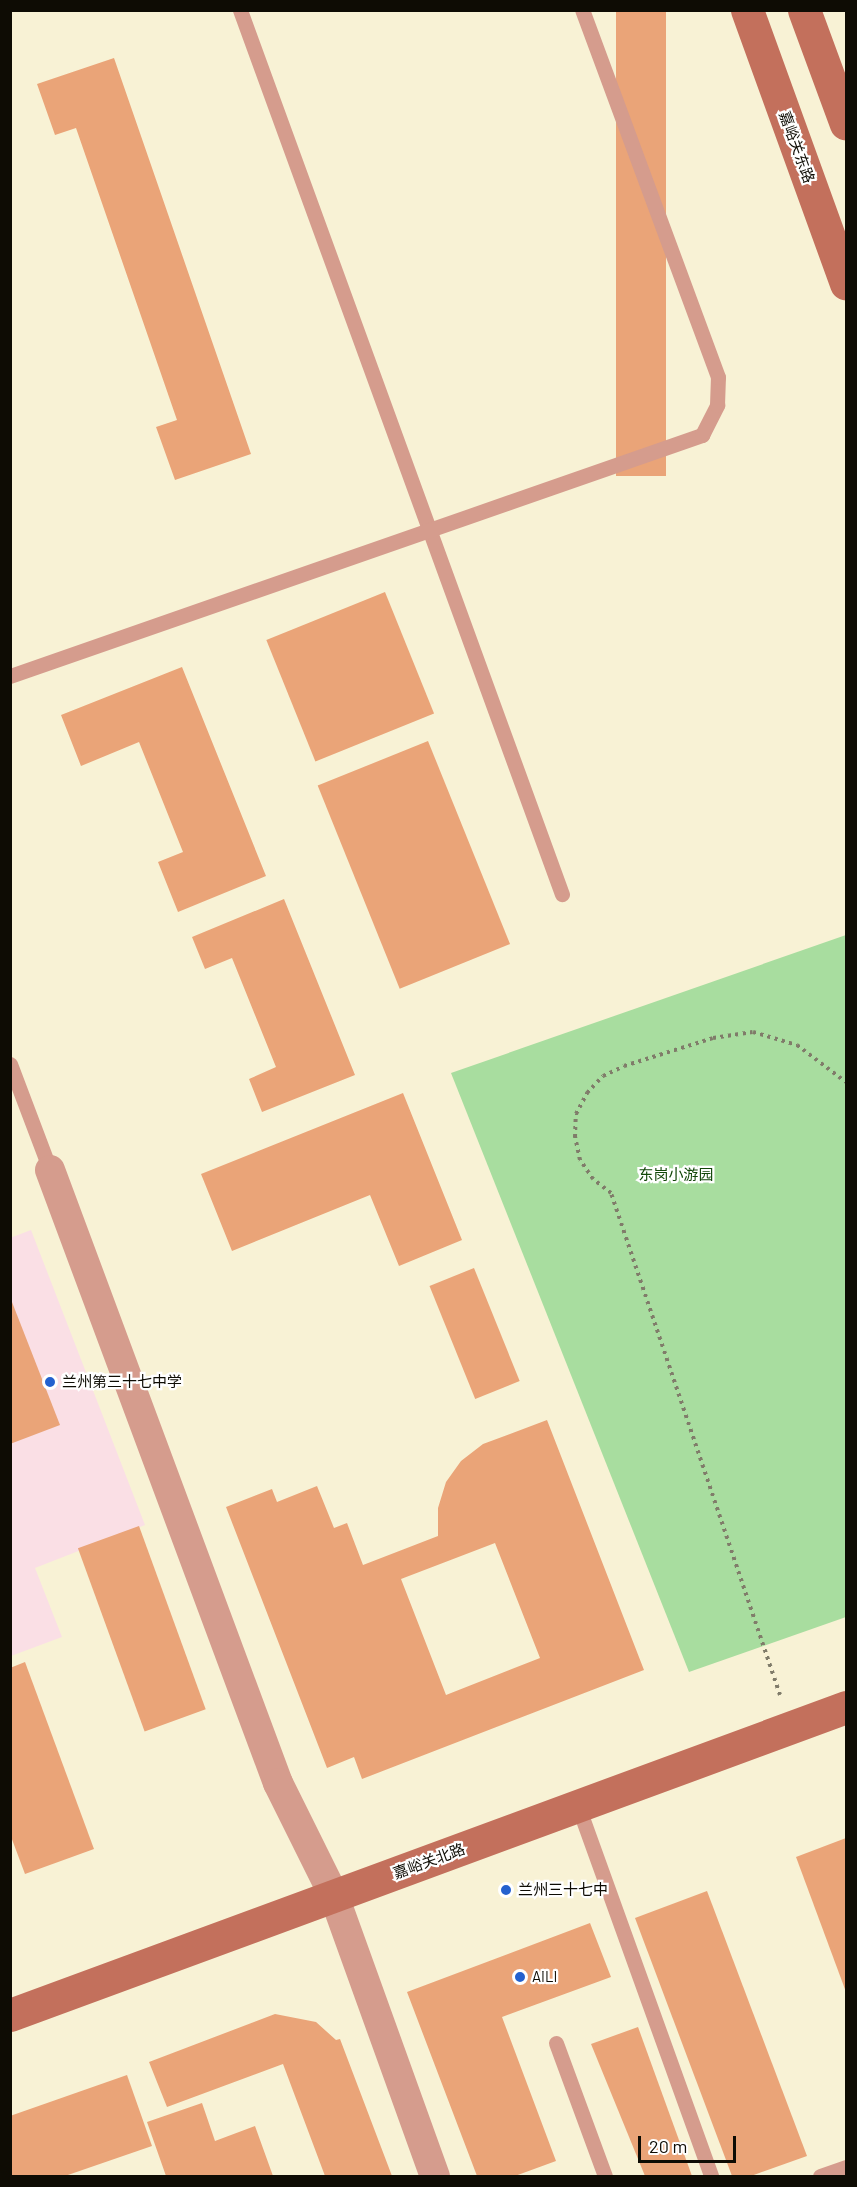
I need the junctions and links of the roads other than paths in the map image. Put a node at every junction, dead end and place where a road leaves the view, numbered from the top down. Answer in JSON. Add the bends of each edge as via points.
{"nodes":[{"id":1,"x":240,"y":10,"type":"edge"},
{"id":2,"x":582,"y":10,"type":"edge"},
{"id":3,"x":747,"y":10,"type":"edge"},
{"id":4,"x":804,"y":10,"type":"edge"},
{"id":5,"x":846,"y":124,"type":"edge"},
{"id":6,"x":846,"y":284,"type":"edge"},
{"id":7,"x":429,"y":530,"type":"junction"},
{"id":8,"x":10,"y":676,"type":"edge"},
{"id":9,"x":562,"y":894,"type":"dead end"},
{"id":10,"x":10,"y":1064,"type":"edge"},
{"id":11,"x":50,"y":1170,"type":"joint"},
{"id":12,"x":846,"y":1707,"type":"edge"},
{"id":13,"x":578,"y":1806,"type":"junction"},
{"id":14,"x":334,"y":1896,"type":"junction"},
{"id":15,"x":10,"y":2015,"type":"edge"},
{"id":16,"x":556,"y":2043,"type":"dead end"},
{"id":17,"x":846,"y":2167,"type":"edge"},
{"id":18,"x":435,"y":2176,"type":"edge"},
{"id":19,"x":605,"y":2176,"type":"edge"},
{"id":20,"x":711,"y":2176,"type":"edge"},
{"id":21,"x":820,"y":2176,"type":"edge"}],
"edges":[{"from":1,"to":7,"type":"lane"},
{"from":2,"to":7,"type":"lane","via":[[718,376],[717,405],[702,435]]},
{"from":3,"to":6,"type":"main road","name":"嘉峪关东路"},
{"from":4,"to":5,"type":"main road"},
{"from":7,"to":8,"type":"lane"},
{"from":7,"to":9,"type":"lane"},
{"from":10,"to":11,"type":"lane"},
{"from":11,"to":14,"type":"street","via":[[278,1783]]},
{"from":12,"to":13,"type":"main road","name":"嘉峪关北路"},
{"from":13,"to":14,"type":"main road","name":"嘉峪关北路"},
{"from":13,"to":20,"type":"lane"},
{"from":14,"to":15,"type":"main road","name":"嘉峪关北路"},
{"from":14,"to":18,"type":"street"},
{"from":16,"to":19,"type":"lane"},
{"from":17,"to":21,"type":"lane"}]}
